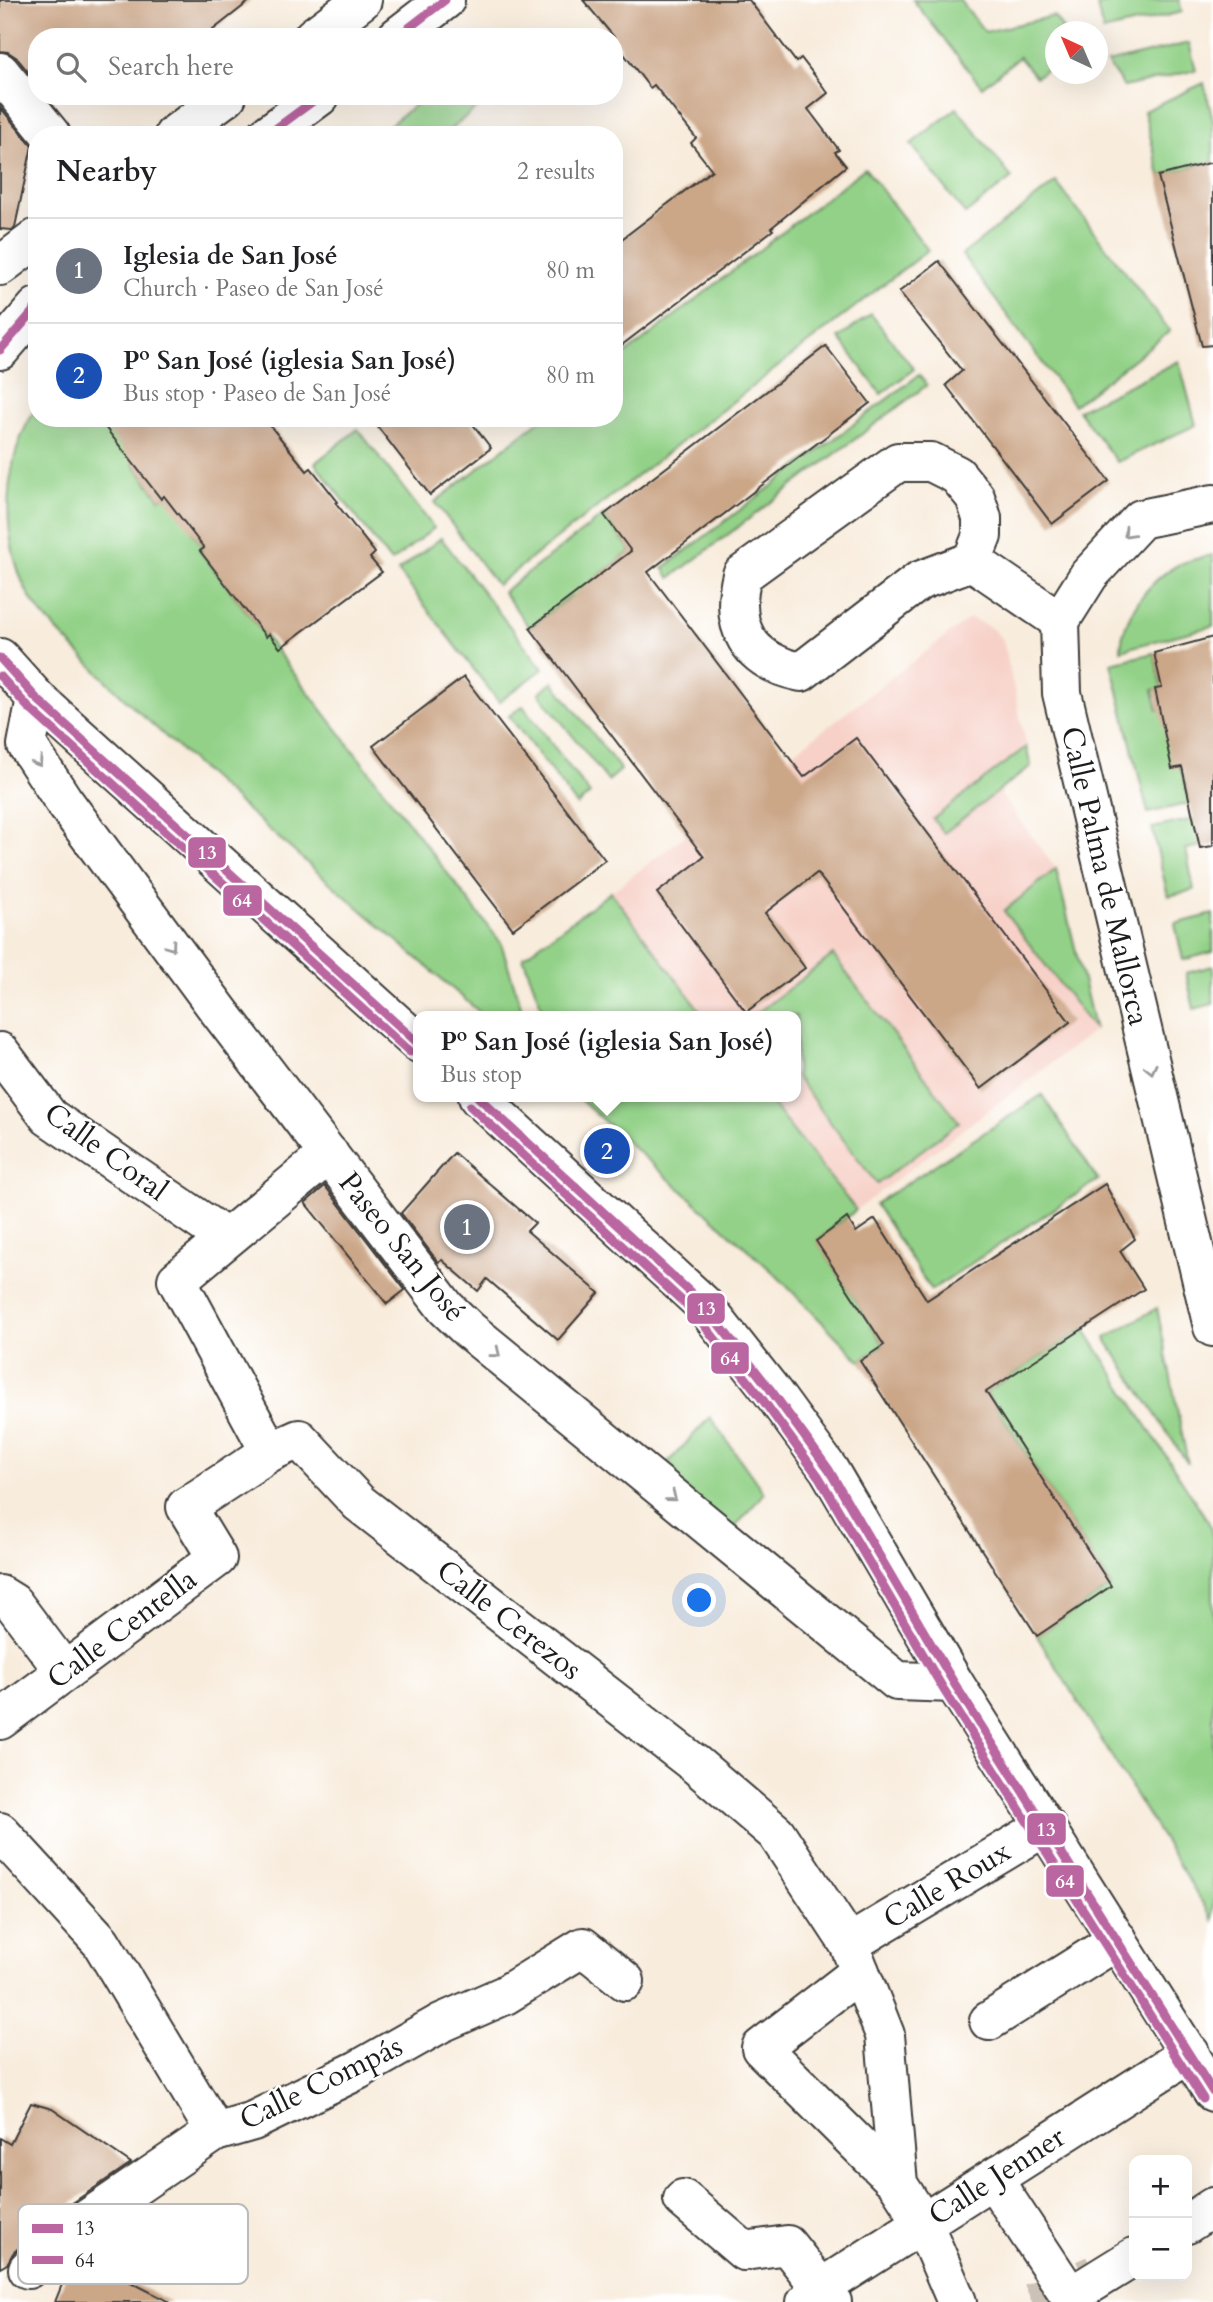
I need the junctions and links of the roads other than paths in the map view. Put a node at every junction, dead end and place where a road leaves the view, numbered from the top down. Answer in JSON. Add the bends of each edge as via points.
{"nodes":[{"id":1,"x":362,"y":0,"type":"edge"},
{"id":2,"x":445,"y":0,"type":"edge"},
{"id":3,"x":325,"y":28,"type":"edge"},
{"id":4,"x":409,"y":28,"type":"edge"},
{"id":5,"x":0,"y":72,"type":"edge"},
{"id":6,"x":215,"y":105,"type":"edge"},
{"id":7,"x":308,"y":105,"type":"edge"},
{"id":8,"x":44,"y":126,"type":"edge"},
{"id":9,"x":186,"y":126,"type":"edge"},
{"id":10,"x":279,"y":126,"type":"edge"},
{"id":11,"x":28,"y":245,"type":"edge"},
{"id":12,"x":0,"y":266,"type":"edge"},
{"id":13,"x":28,"y":318,"type":"edge"},
{"id":14,"x":0,"y":351,"type":"edge"},
{"id":15,"x":1213,"y":504,"type":"edge"},
{"id":16,"x":972,"y":561,"type":"junction"},
{"id":17,"x":1060,"y":621,"type":"junction"},
{"id":18,"x":0,"y":658,"type":"edge"},
{"id":19,"x":36,"y":698,"type":"junction"},
{"id":20,"x":413,"y":1037,"type":"edge"},
{"id":21,"x":0,"y":1052,"type":"edge"},
{"id":22,"x":483,"y":1102,"type":"edge"},
{"id":23,"x":329,"y":1154,"type":"junction"},
{"id":24,"x":226,"y":1238,"type":"junction"},
{"id":25,"x":1213,"y":1327,"type":"edge"},
{"id":26,"x":270,"y":1452,"type":"junction"},
{"id":27,"x":0,"y":1595,"type":"edge"},
{"id":28,"x":64,"y":1671,"type":"junction"},
{"id":29,"x":954,"y":1683,"type":"junction"},
{"id":30,"x":0,"y":1720,"type":"edge"},
{"id":31,"x":1046,"y":1826,"type":"junction"},
{"id":32,"x":0,"y":1832,"type":"edge"},
{"id":33,"x":1118,"y":1940,"type":"junction"},
{"id":34,"x":854,"y":1958,"type":"junction"},
{"id":35,"x":625,"y":1981,"type":"dead end"},
{"id":36,"x":989,"y":2021,"type":"dead end"},
{"id":37,"x":1190,"y":2053,"type":"junction"},
{"id":38,"x":1213,"y":2092,"type":"edge"},
{"id":39,"x":215,"y":2132,"type":"junction"},
{"id":40,"x":993,"y":2179,"type":"junction"},
{"id":41,"x":898,"y":2184,"type":"junction"},
{"id":42,"x":683,"y":2199,"type":"dead end"},
{"id":43,"x":109,"y":2204,"type":"edge"},
{"id":44,"x":1213,"y":2207,"type":"edge"},
{"id":45,"x":1192,"y":2221,"type":"edge"},
{"id":46,"x":923,"y":2223,"type":"junction"},
{"id":47,"x":1129,"y":2260,"type":"edge"},
{"id":48,"x":820,"y":2297,"type":"edge"},
{"id":49,"x":1072,"y":2299,"type":"edge"},
{"id":50,"x":957,"y":2302,"type":"edge"}],
"edges":[{"from":1,"to":3,"type":"street"},
{"from":2,"to":4,"type":"street"},
{"from":5,"to":8,"type":"street"},
{"from":6,"to":9,"type":"street"},
{"from":7,"to":10,"type":"street"},
{"from":11,"to":12,"type":"street"},
{"from":13,"to":14,"type":"street"},
{"from":15,"to":17,"type":"street","one_way":true,"via":[[1141,519],[1089,575]]},
{"from":16,"to":16,"type":"street","via":[[982,536],[975,497],[957,475],[931,463],[898,462],[742,575],[737,596],[739,620],[745,637],[761,655],[801,672],[919,582]]},
{"from":16,"to":17,"type":"street"},
{"from":17,"to":25,"type":"street","name":"Calle Palma de Mallorca","one_way":true,"via":[[1062,693]]},
{"from":18,"to":19,"type":"street"},
{"from":19,"to":20,"type":"street"},
{"from":19,"to":23,"type":"street","name":"Paseo San José","one_way":true,"via":[[27,745],[63,800]]},
{"from":21,"to":24,"type":"street","name":"Calle Coral","via":[[49,1117]]},
{"from":22,"to":29,"type":"street","via":[[702,1303],[829,1470]]},
{"from":23,"to":24,"type":"street"},
{"from":23,"to":29,"type":"street","name":"Paseo San José","one_way":true,"via":[[446,1308],[469,1331],[897,1681]]},
{"from":24,"to":26,"type":"street","via":[[177,1280]]},
{"from":26,"to":28,"type":"street","name":"Calle Centella","via":[[186,1507],[217,1558]]},
{"from":26,"to":34,"type":"street","name":"Calle Cerezos","via":[[299,1438],[359,1503],[695,1764],[776,1833]]},
{"from":27,"to":28,"type":"street","via":[[13,1603]]},
{"from":28,"to":30,"type":"street","name":"Calle Centella"},
{"from":29,"to":31,"type":"street"},
{"from":31,"to":33,"type":"street"},
{"from":31,"to":34,"type":"street","name":"Calle Roux"},
{"from":32,"to":39,"type":"street","via":[[101,1942]]},
{"from":33,"to":36,"type":"street"},
{"from":33,"to":37,"type":"street"},
{"from":34,"to":41,"type":"street","name":"Calle Cerezos","via":[[885,2035]]},
{"from":34,"to":41,"type":"street","name":"Calle Cerezos","via":[[761,2048]]},
{"from":35,"to":39,"type":"street","name":"Calle Compás","via":[[583,1947],[505,1995],[441,2023],[358,2070],[253,2121]]},
{"from":37,"to":38,"type":"street"},
{"from":37,"to":40,"type":"street","name":"Calle Jenner"},
{"from":39,"to":43,"type":"street","name":"Calle Compás"},
{"from":40,"to":46,"type":"street","name":"Calle Jenner"},
{"from":40,"to":49,"type":"street"},
{"from":41,"to":46,"type":"street","name":"Calle Cerezos"},
{"from":42,"to":48,"type":"street","via":[[744,2251],[787,2245]]},
{"from":44,"to":45,"type":"street"},
{"from":46,"to":48,"type":"street","name":"Calle Jenner"},
{"from":46,"to":50,"type":"street","name":"Calle Cerezos"},
{"from":47,"to":49,"type":"street"}]}
